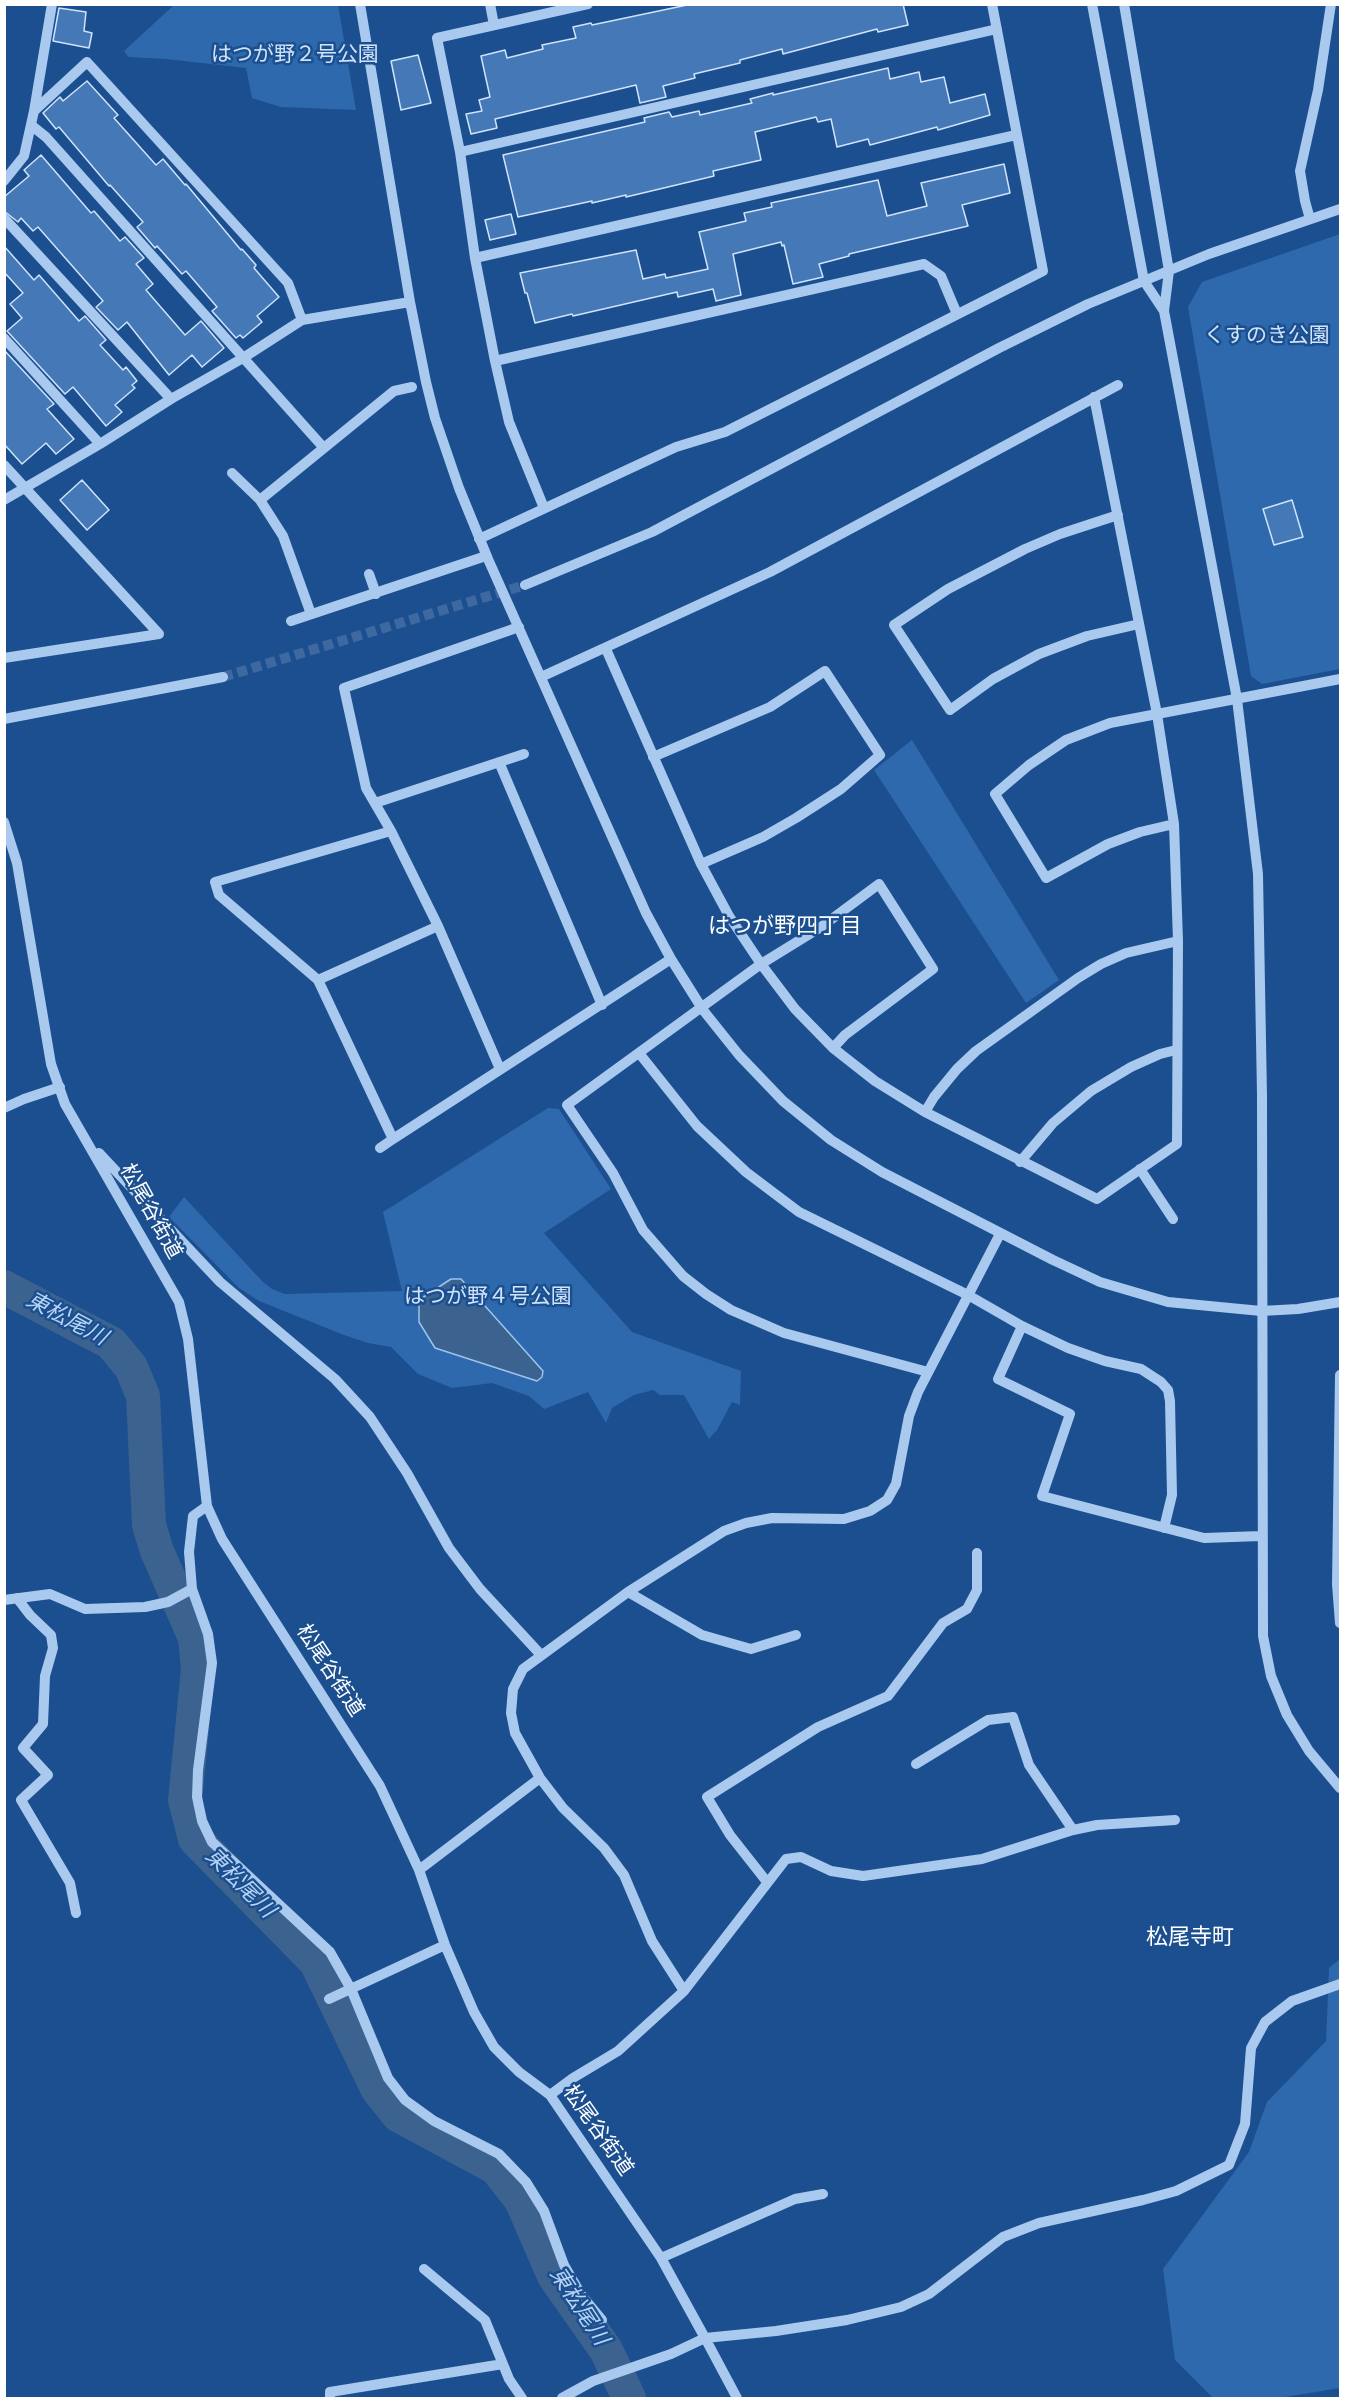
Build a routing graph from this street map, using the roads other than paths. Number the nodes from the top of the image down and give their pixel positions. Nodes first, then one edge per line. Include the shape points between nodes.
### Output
1 (52, 4) edge
2 (360, 4) edge
3 (490, 4) edge
4 (588, 4) edge
5 (993, 4) edge
6 (1092, 4) edge
7 (1124, 4) edge
8 (1330, 4) edge
9 (494, 25) junction
10 (997, 29) junction
11 (34, 111) junction
12 (32, 125) junction
13 (1016, 135) junction
14 (460, 152) junction
15 (4, 182) edge
16 (1341, 209) edge
17 (4, 218) edge
18 (1310, 219) junction
19 (475, 258) junction
20 (1169, 271) junction
21 (1144, 281) junction
22 (410, 302) junction
23 (1164, 311) junction
24 (957, 314) junction
25 (302, 320) junction
26 (4, 338) edge
27 (243, 358) junction
28 (495, 361) junction
29 (1118, 385) dead end
30 (412, 387) dead end
31 (1094, 397) junction
32 (171, 399) junction
33 (100, 444) junction
34 (323, 447) junction
35 (4, 465) edge
36 (232, 473) dead end
37 (25, 489) junction
38 (4, 500) edge
39 (260, 500) junction
40 (544, 508) junction
41 (1118, 515) junction
42 (479, 539) junction
43 (486, 556) junction
44 (369, 574) dead end
45 (525, 585) tunnel mouth
46 (376, 594) junction
47 (311, 614) junction
48 (291, 621) dead end
49 (1139, 624) junction
50 (519, 627) junction
51 (606, 649) junction
52 (4, 658) edge
53 (223, 677) tunnel mouth
54 (542, 677) junction
55 (1341, 679) edge
56 (1237, 699) junction
57 (1156, 714) junction
58 (4, 719) edge
59 (524, 754) dead end
60 (653, 757) junction
61 (499, 762) junction
62 (375, 803) junction
63 (4, 822) edge
64 (1174, 824) junction
65 (391, 831) junction
66 (701, 864) junction
67 (438, 926) junction
68 (1178, 941) junction
69 (671, 959) junction
70 (761, 964) junction
71 (318, 980) junction
72 (602, 1005) junction
73 (702, 1008) junction
74 (833, 1048) junction
75 (1176, 1050) junction
76 (639, 1053) junction
77 (500, 1069) junction
78 (60, 1088) junction
79 (4, 1108) edge
80 (925, 1112) junction
81 (393, 1139) junction
82 (87, 1140) junction
83 (380, 1148) dead end
84 (1020, 1162) junction
85 (1140, 1169) junction
86 (1173, 1219) dead end
87 (1000, 1234) junction
88 (968, 1295) junction
89 (1341, 1302) edge
90 (1261, 1311) junction
91 (1022, 1326) junction
92 (928, 1372) junction
93 (1341, 1375) edge
94 (207, 1506) junction
95 (1164, 1528) junction
96 (1261, 1536) junction
97 (977, 1553) dead end
98 (1339, 1583) edge
99 (192, 1589) junction
100 (628, 1593) junction
101 (17, 1598) junction
102 (4, 1600) edge
103 (1341, 1623) edge
104 (796, 1635) dead end
105 (541, 1655) junction
106 (916, 1764) dead end
107 (540, 1778) junction
108 (1341, 1788) edge
109 (1175, 1820) dead end
110 (1072, 1830) junction
111 (419, 1870) junction
112 (767, 1882) junction
113 (76, 1913) dead end
114 (445, 1945) junction
115 (1341, 1984) edge
116 (347, 1991) junction
117 (684, 1991) junction
118 (329, 1999) dead end
119 (550, 2095) junction
120 (823, 2194) dead end
121 (662, 2258) junction
122 (424, 2269) dead end
123 (602, 2320) dead end
124 (705, 2338) junction
125 (503, 2364) junction
126 (330, 2398) edge
127 (522, 2398) edge
128 (562, 2398) edge
129 (737, 2398) edge

1 - 11 street
2 - 22 street
3 - 9 street
4 - 9 street
5 - 10 street
6 - 21 street
7 - 20 street
8 - 18 street via 1318,90 1300,171
9 - 14 street via 437,38
10 - 13 street
10 - 14 street
11 - 12 street
11 - 25 street via 87,62 288,283
12 - 15 street via 24,156
12 - 27 street
13 - 19 street
13 - 24 street via 1043,271
14 - 19 street
16 - 18 street
17 - 32 street
18 - 20 street
19 - 28 street
20 - 21 street
20 - 23 street
21 - 23 street
21 - 45 street via 999,348 652,532
22 - 25 street
22 - 42 street via 435,418
23 - 56 street
24 - 28 street via 941,276 924,264
24 - 40 street via 725,432 676,447
25 - 27 street
26 - 33 street
27 - 32 street
27 - 34 street
28 - 40 street via 509,422
29 - 31 street
30 - 34 street via 394,391
31 - 41 street
31 - 51 street via 770,572
32 - 33 street
33 - 37 street
34 - 39 street
35 - 37 street
36 - 39 street
37 - 38 street
37 - 52 street via 159,634
39 - 47 street via 282,536
40 - 42 street
41 - 49 street
41 - 49 street via 1025,549 948,589 894,625 950,710 993,679 1039,654 1087,636
42 - 43 street
43 - 46 street
43 - 50 street
44 - 46 street
46 - 47 street
47 - 48 street
49 - 57 street
50 - 54 street
50 - 62 street via 344,688 366,788
51 - 54 street
51 - 60 street
53 - 58 street
54 - 69 street via 646,913
55 - 56 street
56 - 57 street
56 - 90 street via 1260,919
57 - 64 street
57 - 64 street via 1110,723 1066,740 995,794 1046,878 1108,844
59 - 61 street
60 - 66 street
60 - 66 street via 770,707 825,671 880,755 841,789 796,818
61 - 62 street
61 - 72 street
62 - 65 street
63 - 78 street, 松尾谷街道 via 17,863 51,1064
64 - 68 street
65 - 67 street
65 - 71 street via 215,882 219,895
66 - 70 street
67 - 71 street
67 - 77 street
68 - 75 street
68 - 80 street via 1126,953 1078,978 976,1051 957,1069
69 - 72 street
69 - 73 street
70 - 73 street
70 - 74 street via 795,1009
70 - 74 street via 822,927 879,884 933,969
71 - 81 street
72 - 77 street
73 - 76 street
73 - 87 street via 783,1101 831,1140 882,1172
74 - 80 street via 875,1081
75 - 84 street via 1131,1067 1091,1091 1053,1123
75 - 85 street via 1177,1144
76 - 88 street via 697,1126 771,1193 799,1212
76 - 92 street via 567,1105 613,1173 643,1230 662,1254 706,1294 757,1323
77 - 81 street
78 - 79 street
78 - 82 street, 松尾谷街道
80 - 84 street
81 - 83 street
82 - 94 street, 松尾谷街道 via 178,1302 188,1339
82 - 105 street via 220,1282 335,1379 370,1417 449,1548 480,1589
84 - 85 street via 1097,1199
85 - 86 street
87 - 88 street
87 - 90 street via 1100,1282 1168,1302
88 - 91 street
88 - 92 street
89 - 90 street
90 - 96 street
91 - 95 street via 1077,1351 1141,1370 1168,1390 1172,1495
91 - 95 street via 998,1379 1070,1414 1042,1496
92 - 100 street via 909,1416 896,1484 887,1500 870,1511 844,1519 772,1518 735,1527
93 - 98 street
94 - 99 street via 193,1516 189,1552
94 - 111 street, 松尾谷街道 via 222,1539 380,1786
95 - 96 street via 1204,1538
96 - 108 street via 1263,1636 1271,1676 1287,1715 1309,1751
97 - 112 street via 977,1590 967,1609 943,1623 888,1696 818,1727 707,1797 730,1835
98 - 103 street
99 - 101 street via 168,1602 145,1607 85,1609 50,1594
99 - 116 street via 208,1634 212,1663 198,1770 197,1797 202,1821 212,1842 330,1952
100 - 104 street via 702,1635 751,1649
100 - 105 street
101 - 102 street
101 - 113 street via 51,1635 53,1648 45,1676 43,1724 23,1748 48,1775 21,1800 70,1883
105 - 107 street via 523,1669 513,1689 511,1713 515,1732
106 - 110 street via 988,1720 1012,1717 1029,1765
107 - 111 street
107 - 117 street via 624,1875 652,1941
109 - 110 street
110 - 112 street via 982,1859 863,1876 831,1871 801,1857 786,1859
111 - 114 street, 松尾谷街道
112 - 117 street
114 - 116 street
114 - 119 street, 松尾谷街道 via 494,2047
115 - 124 street via 1292,2001 1265,2022 1251,2048 1245,2124 1229,2164 1176,2191 1039,2223 1003,2237 929,2294 902,2307 847,2320
116 - 118 street
116 - 123 street via 387,2078 405,2100 434,2121 499,2154 526,2182 544,2211 564,2265
117 - 119 street via 618,2051
119 - 121 street, 松尾谷街道
120 - 121 street via 795,2199
121 - 124 street, 松尾谷街道
122 - 125 street via 485,2320
124 - 128 street via 671,2355 592,2380
124 - 129 street, 松尾谷街道
125 - 126 street via 330,2392
125 - 127 street

